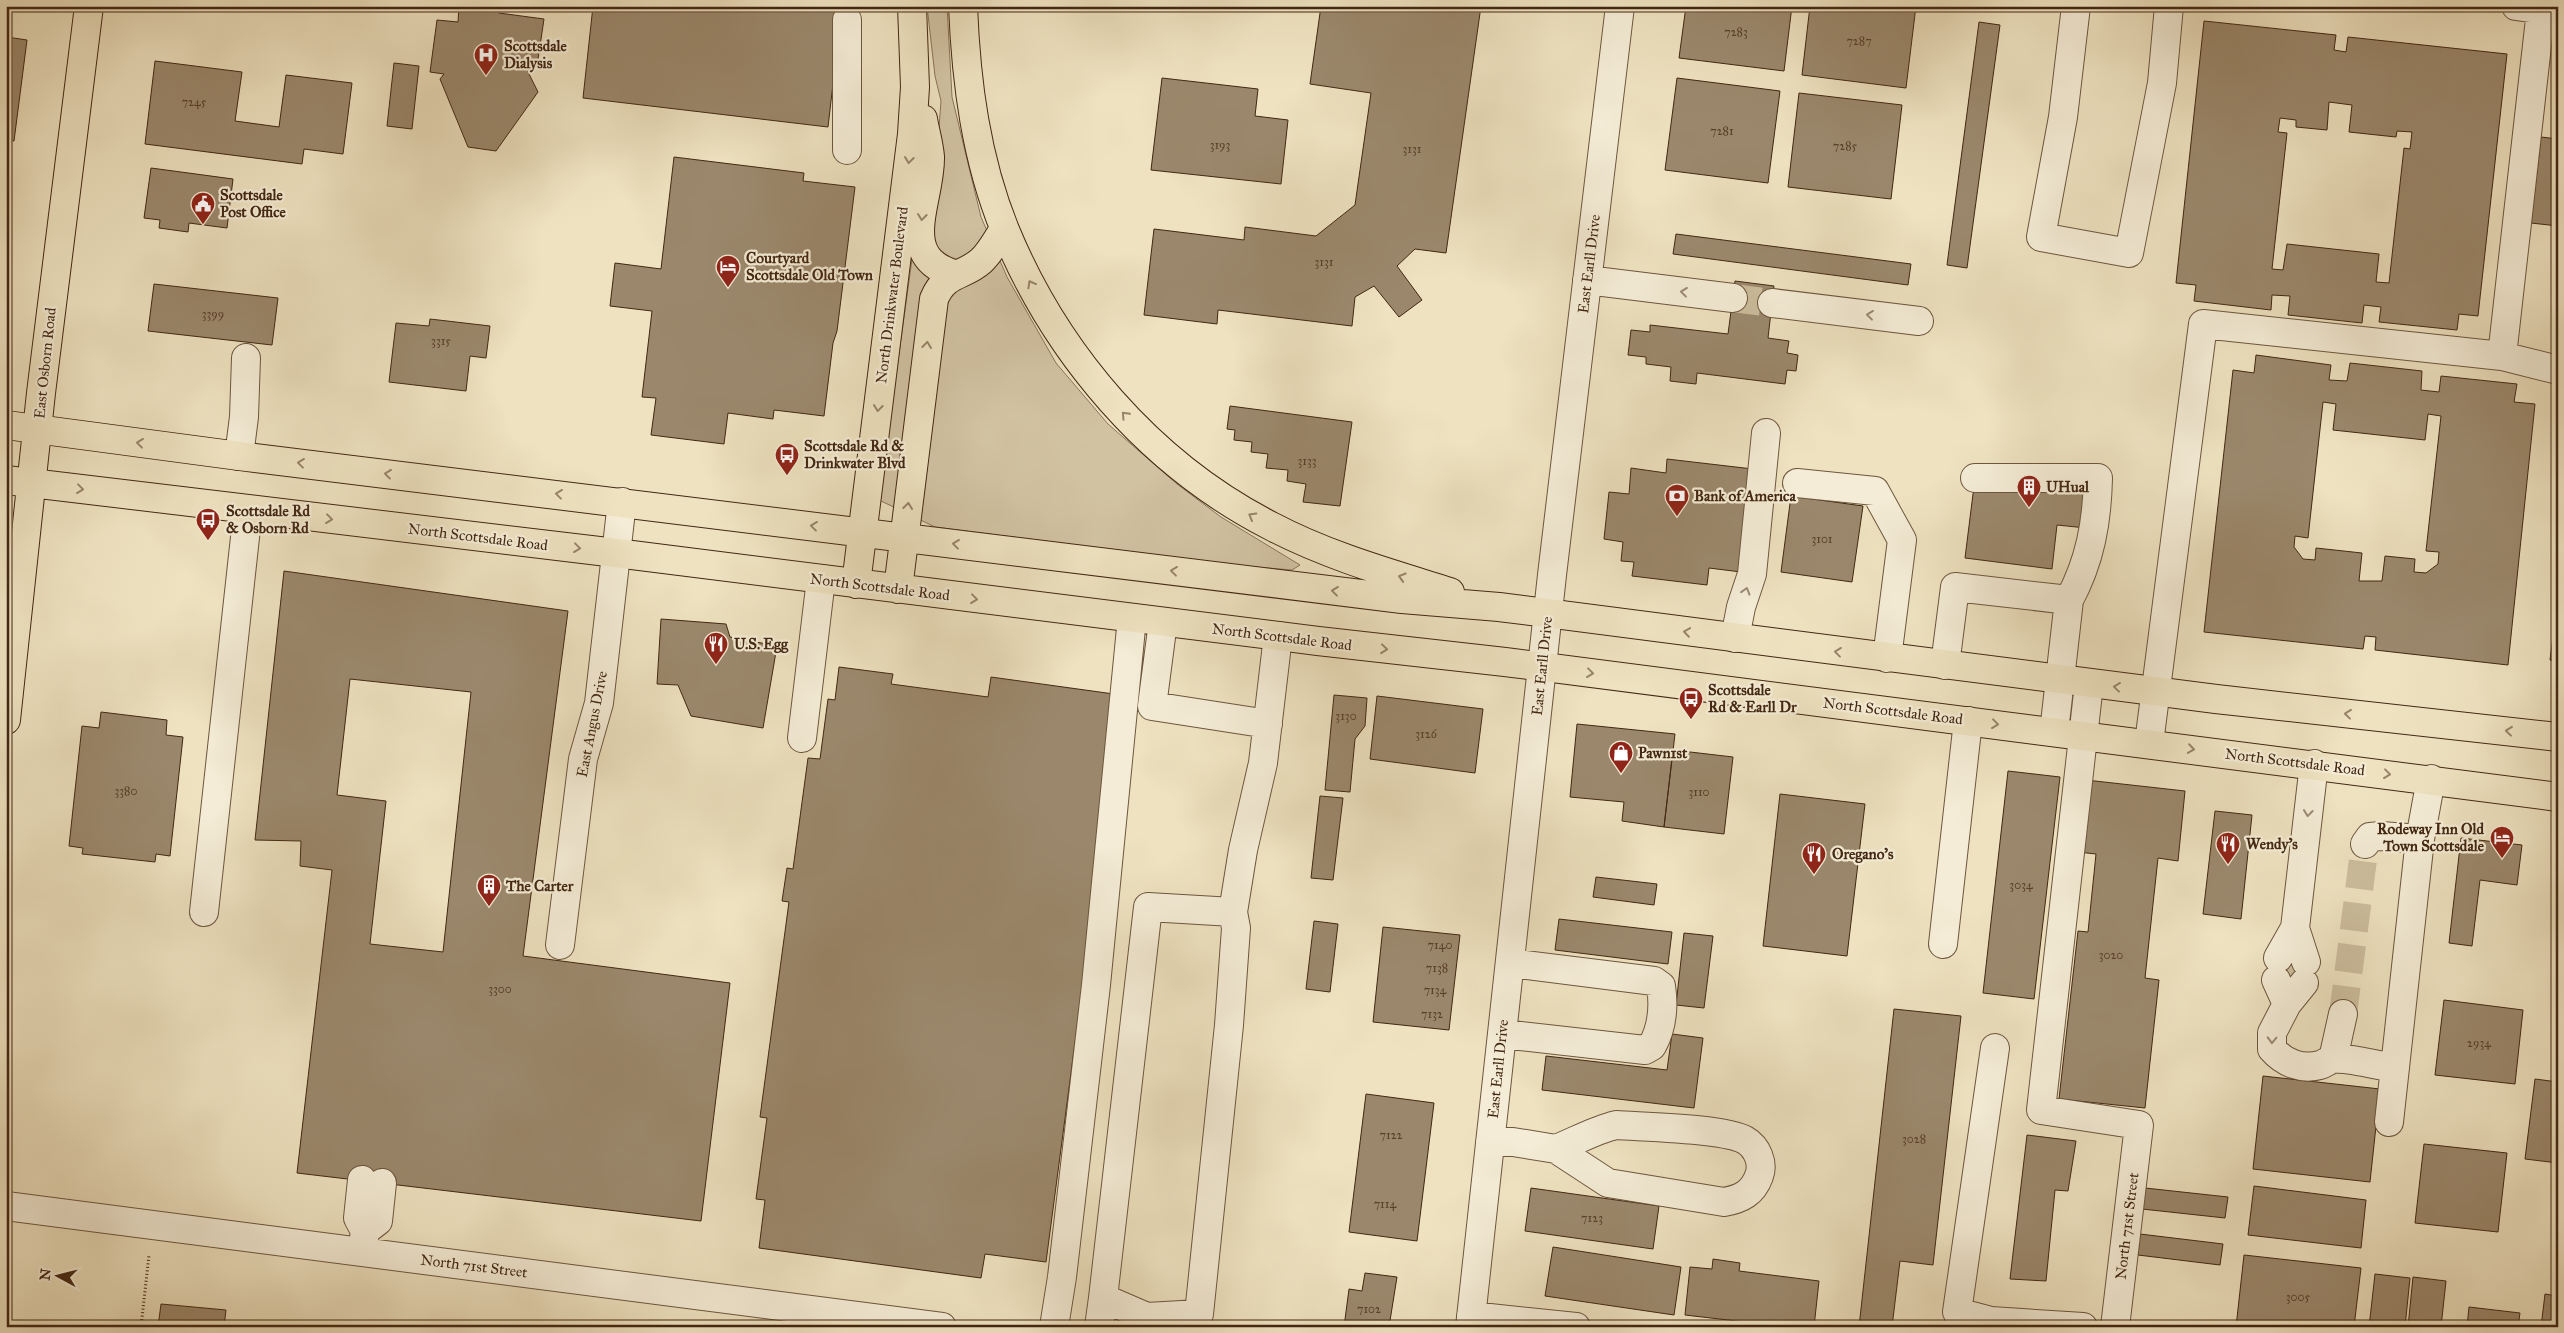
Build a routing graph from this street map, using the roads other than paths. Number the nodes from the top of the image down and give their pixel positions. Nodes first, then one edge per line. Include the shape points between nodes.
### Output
1 (89, 6) edge
2 (912, 6) edge
3 (963, 6) edge
4 (1620, 6) edge
5 (2076, 6) edge
6 (2169, 6) edge
7 (2538, 9) edge
8 (847, 20) dead end
9 (915, 65) junction
10 (847, 150) dead end
11 (1004, 229) junction
12 (954, 274) junction
13 (1587, 280) junction
14 (1733, 298) tunnel mouth
15 (1772, 303) tunnel mouth
16 (1919, 321) dead end
17 (2502, 356) junction
18 (246, 358) dead end
19 (2558, 370) edge
20 (6, 425) edge
21 (37, 429) junction
22 (1766, 433) dead end
23 (239, 456) junction
24 (1974, 478) dead end
25 (19, 482) edge
26 (1797, 483) dead end
27 (622, 502) junction
28 (248, 510) junction
29 (862, 532) junction
30 (904, 538) junction
31 (616, 553) junction
32 (821, 579) junction
33 (856, 584) junction
34 (898, 589) junction
35 (2069, 600) junction
36 (1499, 607) junction
37 (1548, 613) junction
38 (1132, 618) junction
39 (1163, 622) junction
40 (1278, 636) junction
41 (1735, 638) junction
42 (1887, 658) junction
43 (1945, 665) junction
44 (1542, 667) junction
45 (2061, 680) junction
46 (2090, 684) junction
47 (2156, 692) junction
48 (6, 720) edge
49 (1968, 721) junction
50 (1268, 724) junction
51 (2054, 732) junction
52 (2084, 735) junction
53 (2558, 737) edge
54 (802, 738) dead end
55 (2149, 743) junction
56 (2314, 764) junction
57 (2431, 779) junction
58 (2558, 797) edge
59 (2420, 839) junction
60 (2365, 844) dead end
61 (204, 912) dead end
62 (1233, 912) junction
63 (1943, 944) dead end
64 (560, 945) dead end
65 (1510, 963) junction
66 (2343, 1014) tunnel mouth
67 (1502, 1034) junction
68 (1995, 1048) dead end
69 (2333, 1059) junction
70 (2395, 1068) junction
71 (2389, 1122) dead end
72 (1490, 1142) junction
73 (1556, 1149) junction
74 (372, 1182) dead end
75 (6, 1206) edge
76 (364, 1241) junction
77 (1103, 1298) junction
78 (1198, 1321) edge
79 (1471, 1321) edge
80 (942, 1327) edge
81 (1054, 1327) edge
82 (1099, 1327) edge
83 (1576, 1327) edge
84 (2083, 1327) edge
85 (2115, 1327) edge

1 - 21 main road, East Osborn Road
2 - 9 main road, North Drinkwater Boulevard
3 - 11 main road via 972,106 980,150
4 - 13 street, East Earll Drive
5 - 6 street via 2063,117 2041,237 2129,253 2162,83
7 - 17 street
8 - 10 street
9 -> 12 main road via 930,158 920,246 932,264
9 -> 29 main road, North Drinkwater Boulevard via 909,158
11 - 12 main road via 982,260 969,270
36 -> 11 main road via 1331,553 1270,526 1194,476 1159,449 1090,376 1045,311
30 -> 12 main road via 932,308 937,292
14 -> 13 street
13 - 37 street, East Earll Drive
16 -> 15 street
17 - 19 street
17 - 47 street via 2203,324
18 - 23 street
20 - 21 main road
23 -> 21 main road
21 - 25 main road, East Osborn Road
41 -> 22 street via 1752,574
27 -> 23 main road
24 - 35 street via 2098,478 2092,547
25 -> 28 main road, North Scottsdale Road
25 - 48 main road, East Osborn Road
26 - 42 street via 1875,491 1902,540
29 -> 27 main road
27 - 31 street, East Angus Drive
28 -> 31 main road, North Scottsdale Road
28 - 61 street
29 - 30 main road
29 - 33 main road, North Drinkwater Boulevard
30 - 34 main road
36 -> 30 main road via 1402,599
31 - 32 main road, North Scottsdale Road
31 - 64 street, East Angus Drive via 599,703 583,759
32 - 33 main road, North Scottsdale Road
32 - 54 street
33 - 34 main road, North Scottsdale Road
34 -> 38 main road, North Scottsdale Road
35 - 43 street via 1955,587
35 - 45 street
36 - 37 main road
41 -> 37 main road
37 - 44 street, East Earll Drive
38 - 39 main road, North Scottsdale Road
38 - 81 street via 1096,986
39 - 40 main road, North Scottsdale Road
39 - 50 street via 1152,706
40 -> 44 main road, North Scottsdale Road
40 - 50 street
42 -> 41 main road
42 - 43 main road
43 - 45 main road
44 -> 49 main road, North Scottsdale Road
44 - 65 street, East Earll Drive
45 - 46 main road
45 - 51 street
47 -> 46 main road
46 - 52 street
53 -> 47 main road
47 - 55 street
49 -> 51 main road, North Scottsdale Road
49 - 63 street
50 - 62 street
51 - 52 main road, North Scottsdale Road
52 - 55 main road, North Scottsdale Road
52 - 85 street, North 71st Street via 2041,1110 2139,1125
55 -> 56 main road, North Scottsdale Road
56 -> 57 main road, North Scottsdale Road
56 -> 69 street via 2291,976 2272,1033 2272,1049 2278,1057 2307,1067
57 - 58 main road, North Scottsdale Road
57 - 59 street
59 - 60 street via 2370,837
59 - 70 street
62 - 77 street via 1148,907
62 - 78 street via 1236,928 1229,1026
65 - 67 street, East Earll Drive
65 - 67 street via 1654,981 1661,986 1663,997 1661,1024 1652,1046 1645,1050
66 - 69 street
67 - 72 street, East Earll Drive
68 - 84 street via 1957,1312 1991,1321
69 - 70 street
70 - 71 street
72 - 73 street
72 - 79 street, East Earll Drive
73 - 73 street via 1616,1125 1732,1135 1754,1147 1760,1159 1759,1175 1749,1193 1724,1202 1608,1183
74 - 76 street via 378,1221
75 - 76 street, North 71st Street
76 - 80 street, North 71st Street
77 - 78 street via 1146,1317
77 - 82 street
79 - 83 street

